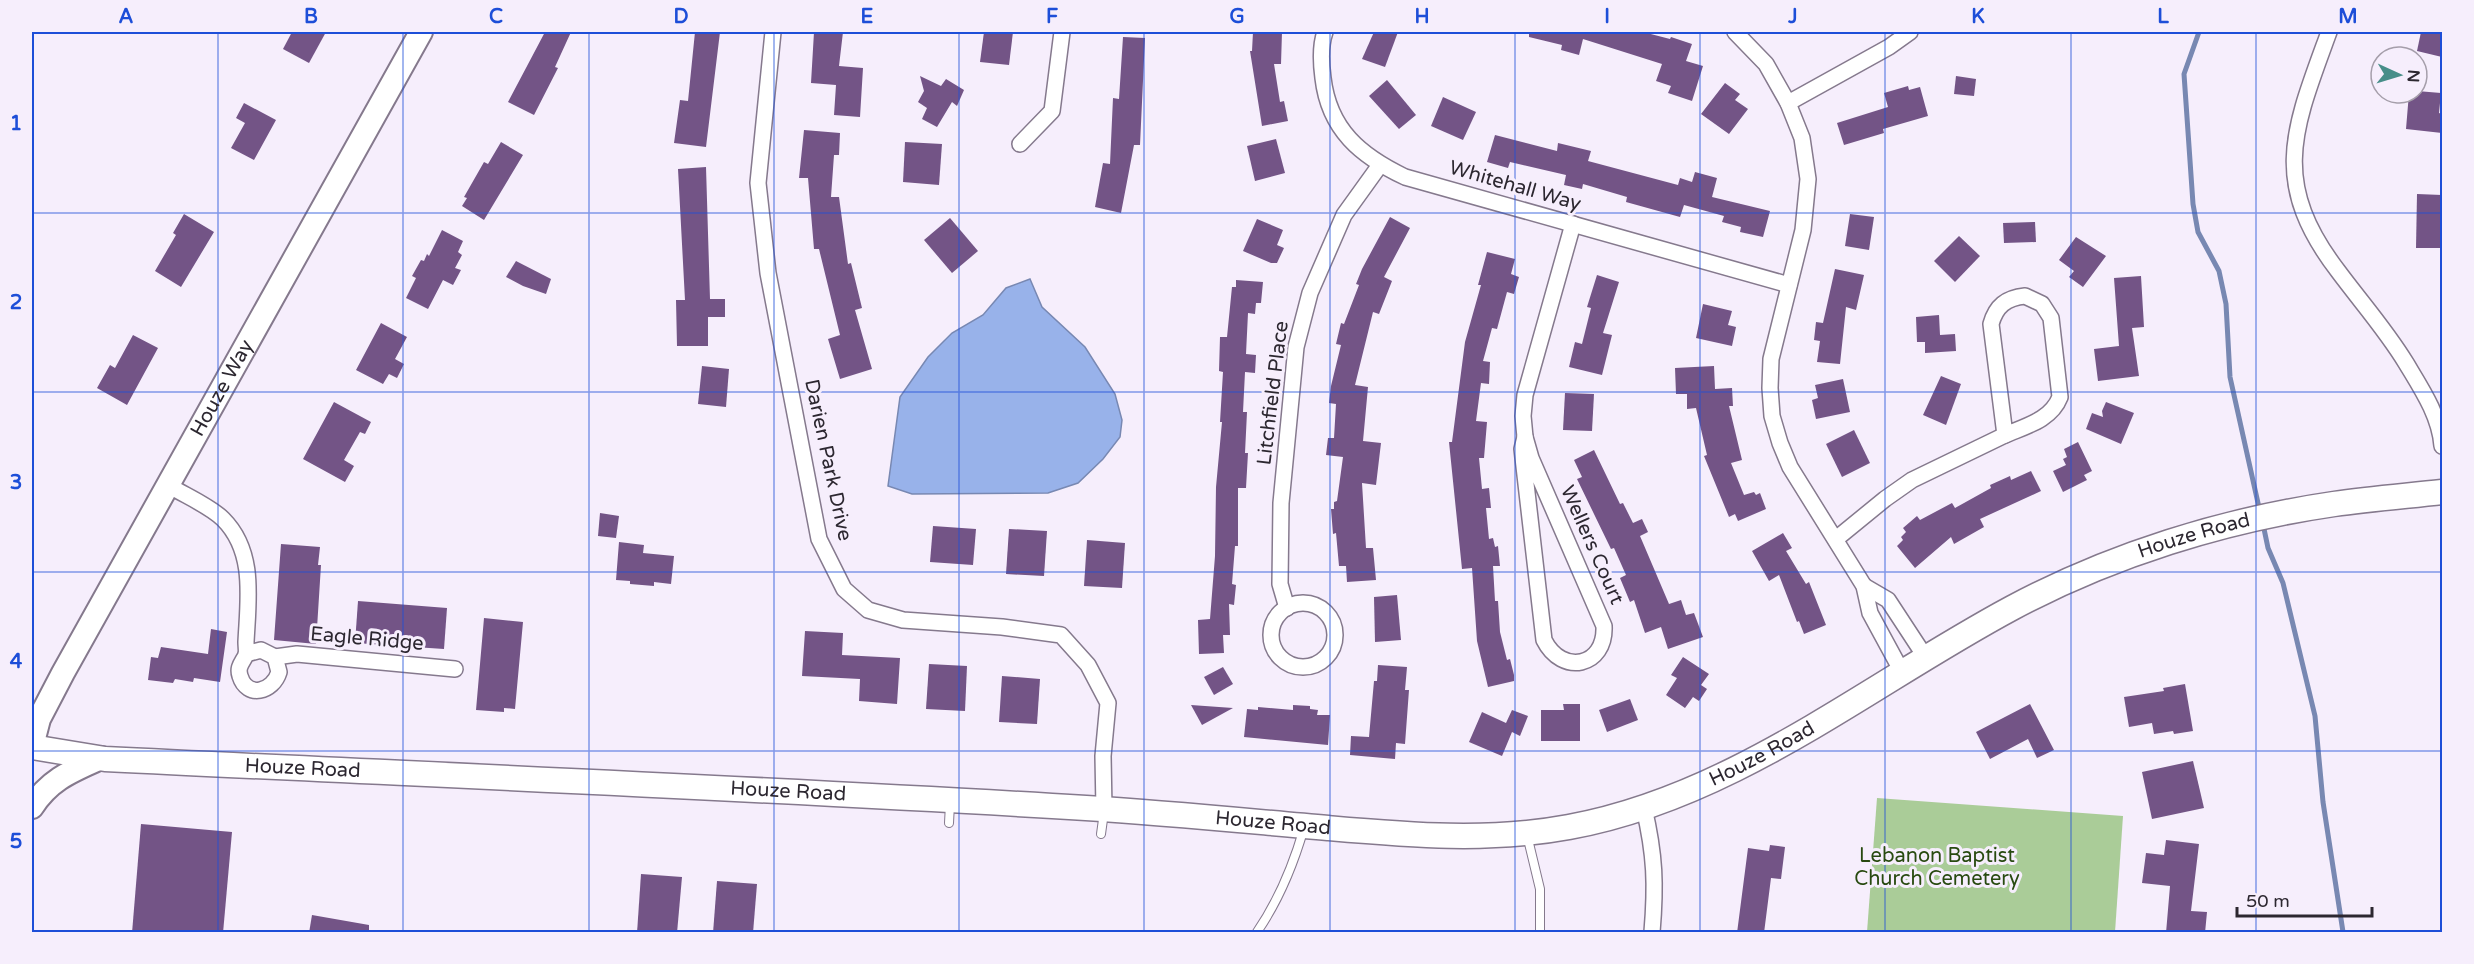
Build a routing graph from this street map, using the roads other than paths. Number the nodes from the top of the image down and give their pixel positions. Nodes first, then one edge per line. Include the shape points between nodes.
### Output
1 (421, 32) edge
2 (772, 32) edge
3 (1062, 32) edge
4 (1325, 32) edge
5 (1735, 32) edge
6 (1910, 32) edge
7 (2329, 32) edge
8 (1788, 103) junction
9 (1020, 144) dead end
10 (1380, 165) junction
11 (1573, 224) junction
12 (1789, 285) junction
13 (2006, 435) junction
14 (1525, 437) junction
15 (2442, 446) edge
16 (168, 485) junction
17 (2442, 492) edge
18 (1836, 539) junction
19 (1864, 586) junction
20 (1287, 608) junction
21 (246, 654) junction
22 (275, 657) junction
23 (1926, 658) junction
24 (455, 669) dead end
25 (1902, 672) junction
26 (32, 747) edge
27 (101, 758) junction
28 (32, 807) edge
29 (1644, 808) junction
30 (1104, 809) junction
31 (1305, 826) junction
32 (1101, 834) dead end
33 (1526, 834) junction
34 (1257, 933) edge
35 (1540, 933) edge
36 (1652, 933) edge

1 - 16 street, Houze Way
2 - 30 street, Darien Park Drive via 758,183 768,273 819,539 844,589 868,610 903,620 1061,635 1088,665 1108,703
3 - 9 street via 1052,111
4 - 10 street, Whitehall Way via 1321,62 1324,93 1335,120 1352,143
5 - 8 street via 1766,64
6 - 8 street
7 - 15 street via 2300,112 2293,165 2296,193 2307,225 2336,270 2391,339 2427,398
8 - 12 street via 1802,138 1808,179 1803,230
10 - 11 street, Whitehall Way via 1405,177
10 - 20 street, Litchfield Place via 1344,215 1310,293 1296,347 1281,503 1280,584
11 - 12 street, Whitehall Way
11 - 14 street, Wellers Court via 1525,395
12 - 18 street via 1771,359 1772,416 1790,467
13 - 13 street via 2047,416 2060,397 2051,318 2042,304 2025,296 2003,302 1991,324
13 - 18 street via 1912,480
14 - 14 street, Wellers Court via 1522,450 1544,640 1560,659 1583,662 1600,649 1604,626
16 - 21 street via 222,518 235,534 250,584
16 - 26 street, Houze Way via 39,719
17 - 23 main road, Houze Road via 2332,504 2216,529 2140,552 2013,607
18 - 19 street
19 - 23 street via 1888,600
19 - 25 street via 1870,613
20 - 20 street via 1306,603 1332,620 1335,630 1331,650 1316,664 1295,666 1273,645 1274,624
21 - 22 street, Eagle Ridge via 261,650
21 - 22 street via 239,676 257,691 277,680 279,664
22 - 24 street, Eagle Ridge via 297,654
23 - 25 main road, Houze Road
25 - 29 main road, Houze Road via 1744,765
26 - 27 main road, Houze Road
27 - 28 street via 60,776
27 - 30 main road, Houze Road via 950,811
29 - 33 main road, Houze Road
29 - 36 street via 1656,888
30 - 31 main road, Houze Road
30 - 32 lane
31 - 33 main road, Houze Road via 1429,837
31 - 34 lane via 1274,908
33 - 35 lane via 1540,889

